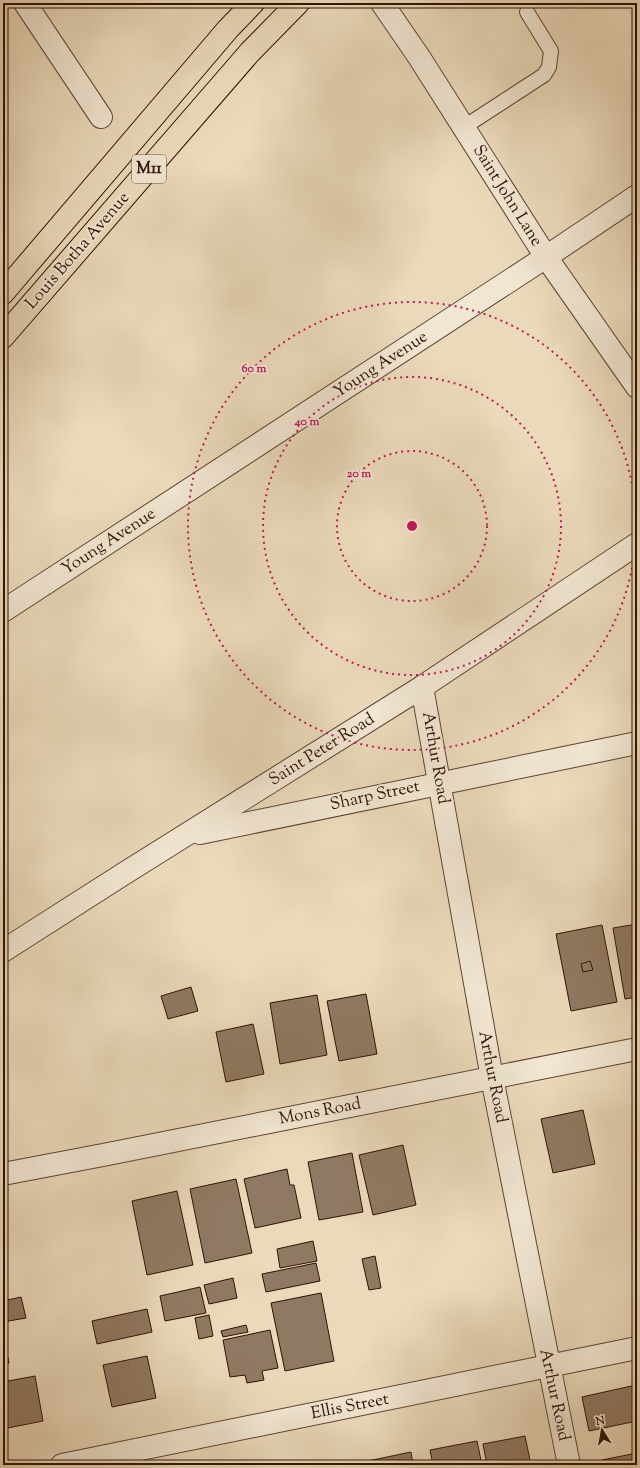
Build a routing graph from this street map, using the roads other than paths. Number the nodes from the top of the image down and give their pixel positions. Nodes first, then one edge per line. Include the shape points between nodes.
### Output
1 (25, 3) edge
2 (253, 3) edge
3 (298, 3) edge
4 (382, 3) edge
5 (527, 12) dead end
6 (101, 117) dead end
7 (464, 127) junction
8 (637, 196) edge
9 (546, 257) junction
10 (3, 293) edge
11 (3, 338) edge
12 (637, 387) edge
13 (637, 544) edge
14 (3, 612) edge
15 (422, 687) junction
16 (637, 743) edge
17 (440, 783) junction
18 (185, 836) junction
19 (3, 951) edge
20 (637, 1049) edge
21 (492, 1078) junction
22 (3, 1174) edge
23 (637, 1348) edge
24 (548, 1366) junction
25 (62, 1465) edge
26 (569, 1465) edge

1 - 6 street
2 - 10 main road, Louis Botha Avenue / M11 via 228,28
3 - 11 main road, Louis Botha Avenue / M11 via 250,52
4 - 7 street, Saint John Lane
5 - 7 lane via 551,51 549,67 544,75
7 - 9 street, Saint John Lane
8 - 9 street, Young Avenue
9 - 12 street, Saint John Lane
9 - 14 street, Young Avenue
13 - 15 street, Saint Peter Road
15 - 17 street, Arthur Road
15 - 18 street, Saint Peter Road
16 - 17 street, Sharp Street
17 - 18 street, Sharp Street
17 - 21 street, Arthur Road
18 - 19 street, Saint Peter Road
20 - 21 street, Mons Road
21 - 22 street, Mons Road
21 - 24 street, Arthur Road
23 - 24 street, Ellis Street
24 - 25 street, Ellis Street
24 - 26 street, Arthur Road

